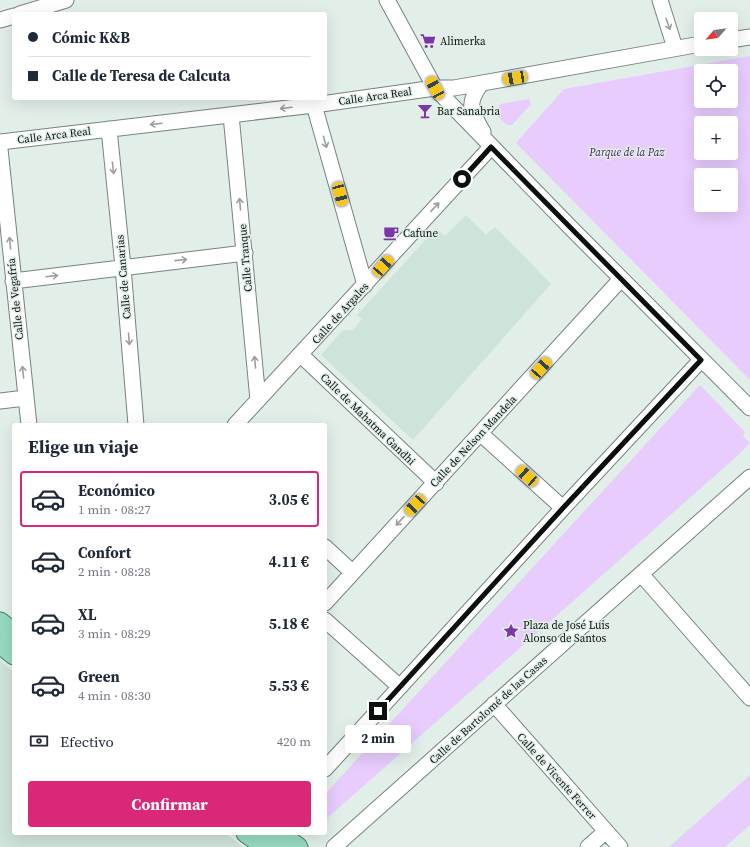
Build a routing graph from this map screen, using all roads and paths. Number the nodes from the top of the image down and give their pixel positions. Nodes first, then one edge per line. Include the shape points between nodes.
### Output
1 (66, 0) edge
2 (387, 0) edge
3 (660, 0) edge
4 (27, 12) edge
5 (12, 17) edge
6 (0, 20) edge
7 (750, 37) edge
8 (738, 39) edge
9 (694, 45) edge
10 (675, 48) junction
11 (481, 84) junction
12 (435, 88) junction
13 (314, 105) junction
14 (231, 114) junction
15 (109, 129) junction
16 (0, 142) edge
17 (491, 147) junction
18 (0, 148) edge
19 (245, 253) junction
20 (123, 267) junction
21 (621, 279) junction
22 (13, 281) junction
23 (365, 285) junction
24 (301, 355) junction
25 (701, 360) junction
26 (25, 398) junction
27 (258, 400) junction
28 (0, 401) edge
29 (750, 408) edge
30 (29, 423) edge
31 (136, 423) edge
32 (237, 423) edge
33 (481, 434) junction
34 (750, 476) edge
35 (436, 483) junction
36 (563, 508) junction
37 (327, 549) edge
38 (352, 572) junction
39 (641, 574) junction
40 (327, 601) edge
41 (0, 622) edge
42 (327, 622) edge
43 (9, 645) edge
44 (400, 688) junction
45 (750, 698) edge
46 (494, 704) junction
47 (327, 767) edge
48 (606, 831) junction
49 (249, 835) edge
50 (281, 835) edge
51 (273, 847) edge
52 (298, 847) edge
53 (334, 847) edge
54 (588, 847) edge
55 (620, 847) edge

1 - 4 street
2 - 12 street
3 -> 10 street
5 - 6 street
7 - 8 street
9 - 10 street, Calle Arca Real
10 - 11 street, Calle Arca Real
11 - 12 street, Calle Arca Real
11 - 17 street via 471,101 472,108
12 - 13 street, Calle Arca Real
12 - 17 street
13 -> 14 street, Calle Arca Real
13 -> 23 street
14 -> 15 street, Calle Arca Real
19 -> 14 street, Calle Tranque
15 - 16 street, Calle Arca Real
15 -> 20 street, Calle de Canarias
17 - 21 street
23 -> 17 street, Calle de Argales
22 -> 18 street, Calle de Vegafría
20 -> 19 street
27 -> 19 street, Calle Tranque
22 -> 20 street
20 -> 31 street, Calle de Canarias
21 - 25 street
21 - 33 street, Calle de Nelson Mandela
26 -> 22 street, Calle de Vegafría
23 - 24 street, Calle de Argales
24 - 27 street, Calle de Argales
24 - 35 street, Calle de Mahatma Gandhi
25 - 29 street
25 - 36 street
26 - 28 street
26 - 30 street, Calle de Vegafría
27 - 32 street, Calle de Argales
33 - 35 street, Calle de Nelson Mandela
33 - 36 street
34 - 39 street, Calle de Bartolomé de las Casas
35 -> 38 street, Calle de Nelson Mandela
36 - 44 street
37 - 38 street
38 - 40 street, Calle de Nelson Mandela
39 - 45 street
39 - 46 street, Calle de Bartolomé de las Casas
41 - 43 main road
42 - 44 street
44 - 47 street
46 - 48 street, Calle de Vicente Ferrer
46 - 53 street, Calle de Bartolomé de las Casas
48 - 54 street
48 - 55 street, Calle de Vicente Ferrer
49 - 51 main road
50 - 52 main road

